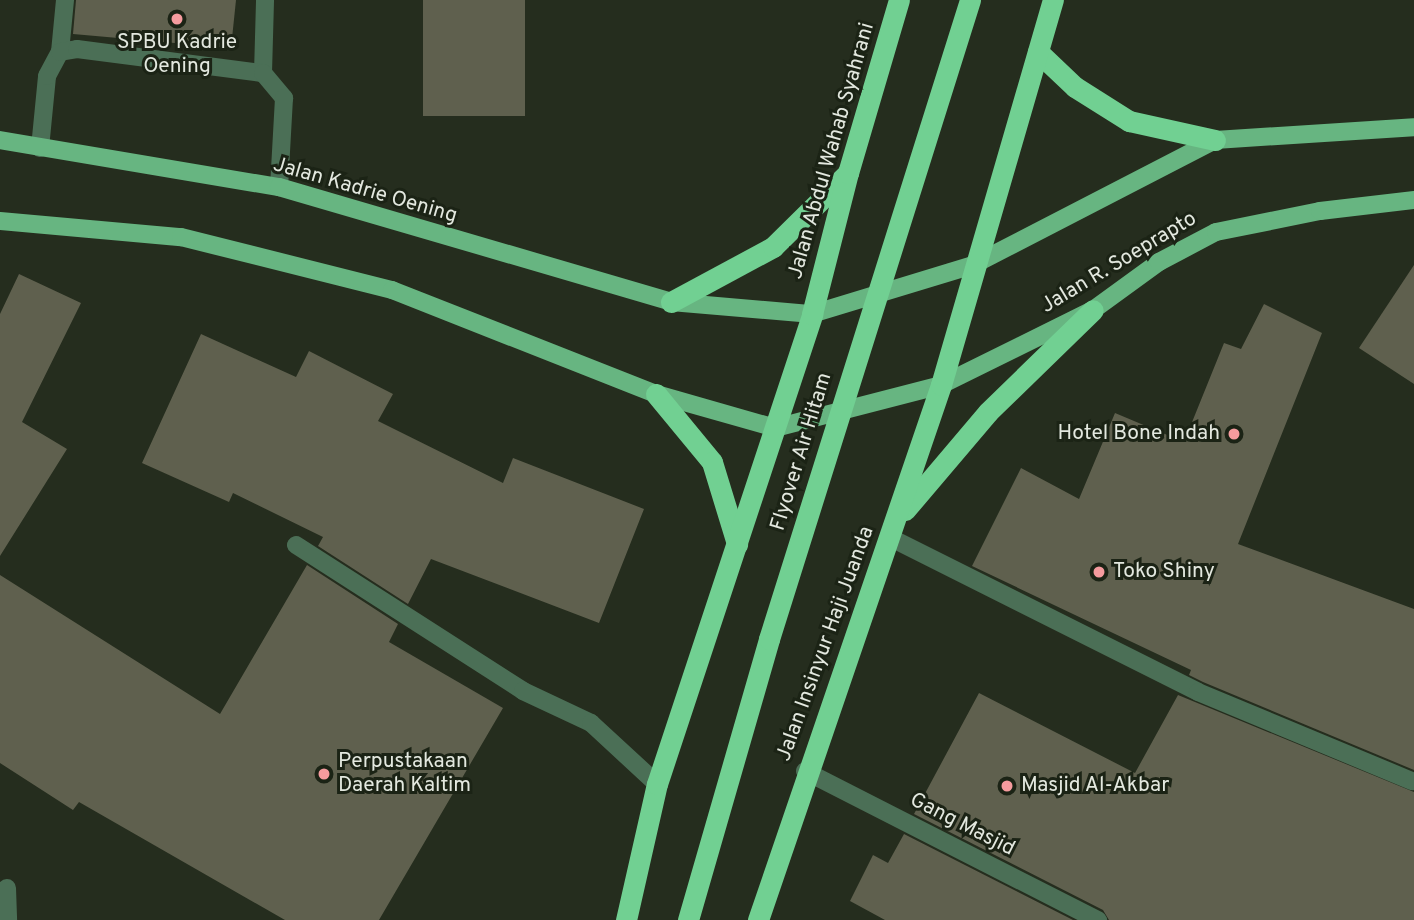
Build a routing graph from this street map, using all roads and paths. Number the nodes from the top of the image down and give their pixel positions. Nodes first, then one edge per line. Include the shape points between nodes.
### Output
1 (65, 0) edge
2 (265, 0) edge
3 (899, 0) edge
4 (970, 0) edge
5 (1053, 0) edge
6 (60, 52) junction
7 (1038, 52) junction
8 (263, 73) junction
9 (1414, 127) edge
10 (1215, 140) junction
11 (0, 141) edge
12 (40, 148) junction
13 (848, 173) junction
14 (279, 187) junction
15 (1414, 200) edge
16 (0, 221) edge
17 (973, 265) junction
18 (671, 302) junction
19 (1093, 310) junction
20 (812, 314) junction
21 (941, 385) junction
22 (656, 394) junction
23 (775, 428) junction
24 (894, 529) junction
25 (737, 544) junction
26 (296, 545) dead end
27 (805, 771) junction
28 (1412, 782) dead end
29 (657, 785) junction
30 (6, 888) dead end
31 (8, 920) edge
32 (625, 920) edge
33 (688, 920) edge
34 (758, 920) edge
35 (1098, 920) edge

1 - 6 street
2 - 8 street
3 - 13 highway, Jalan Abdul Wahab Syahrani
4 - 33 highway, Flyover Air Hitam, bridge via 769,639
5 - 7 highway
6 - 8 street via 77,50
6 - 12 street via 47,76
7 - 10 highway via 1075,87 1129,121
7 - 17 highway
8 - 14 street via 284,98
9 - 10 main road
10 - 17 main road
11 - 12 main road, Jalan Kadrie Oening
12 - 14 main road, Jalan Kadrie Oening
13 - 18 highway via 773,247
13 - 20 highway, Jalan Abdul Wahab Syahrani
14 - 18 main road, Jalan Kadrie Oening
15 - 19 main road, Jalan R. Soeprapto via 1320,211 1216,232 1158,262
16 - 22 main road via 181,237 392,290
17 - 20 main road
17 - 21 highway, Jalan Insinyur Haji Juanda
18 - 20 main road, Jalan Kadrie Oening
19 - 21 main road, Jalan R. Soeprapto
19 - 24 highway via 988,412
20 - 23 highway, Jalan Abdul Wahab Syahrani
21 - 23 main road, Jalan R. Soeprapto
21 - 24 highway, Jalan Insinyur Haji Juanda
22 - 23 main road
22 - 25 highway via 712,463
23 - 25 highway
24 - 27 highway, Jalan Insinyur Haji Juanda
24 - 28 street via 1198,692
25 - 29 highway
26 - 29 street via 523,691 591,723
27 - 34 highway, Jalan Insinyur Haji Juanda
27 - 35 street, Gang Masjid
29 - 32 highway
30 - 31 street

